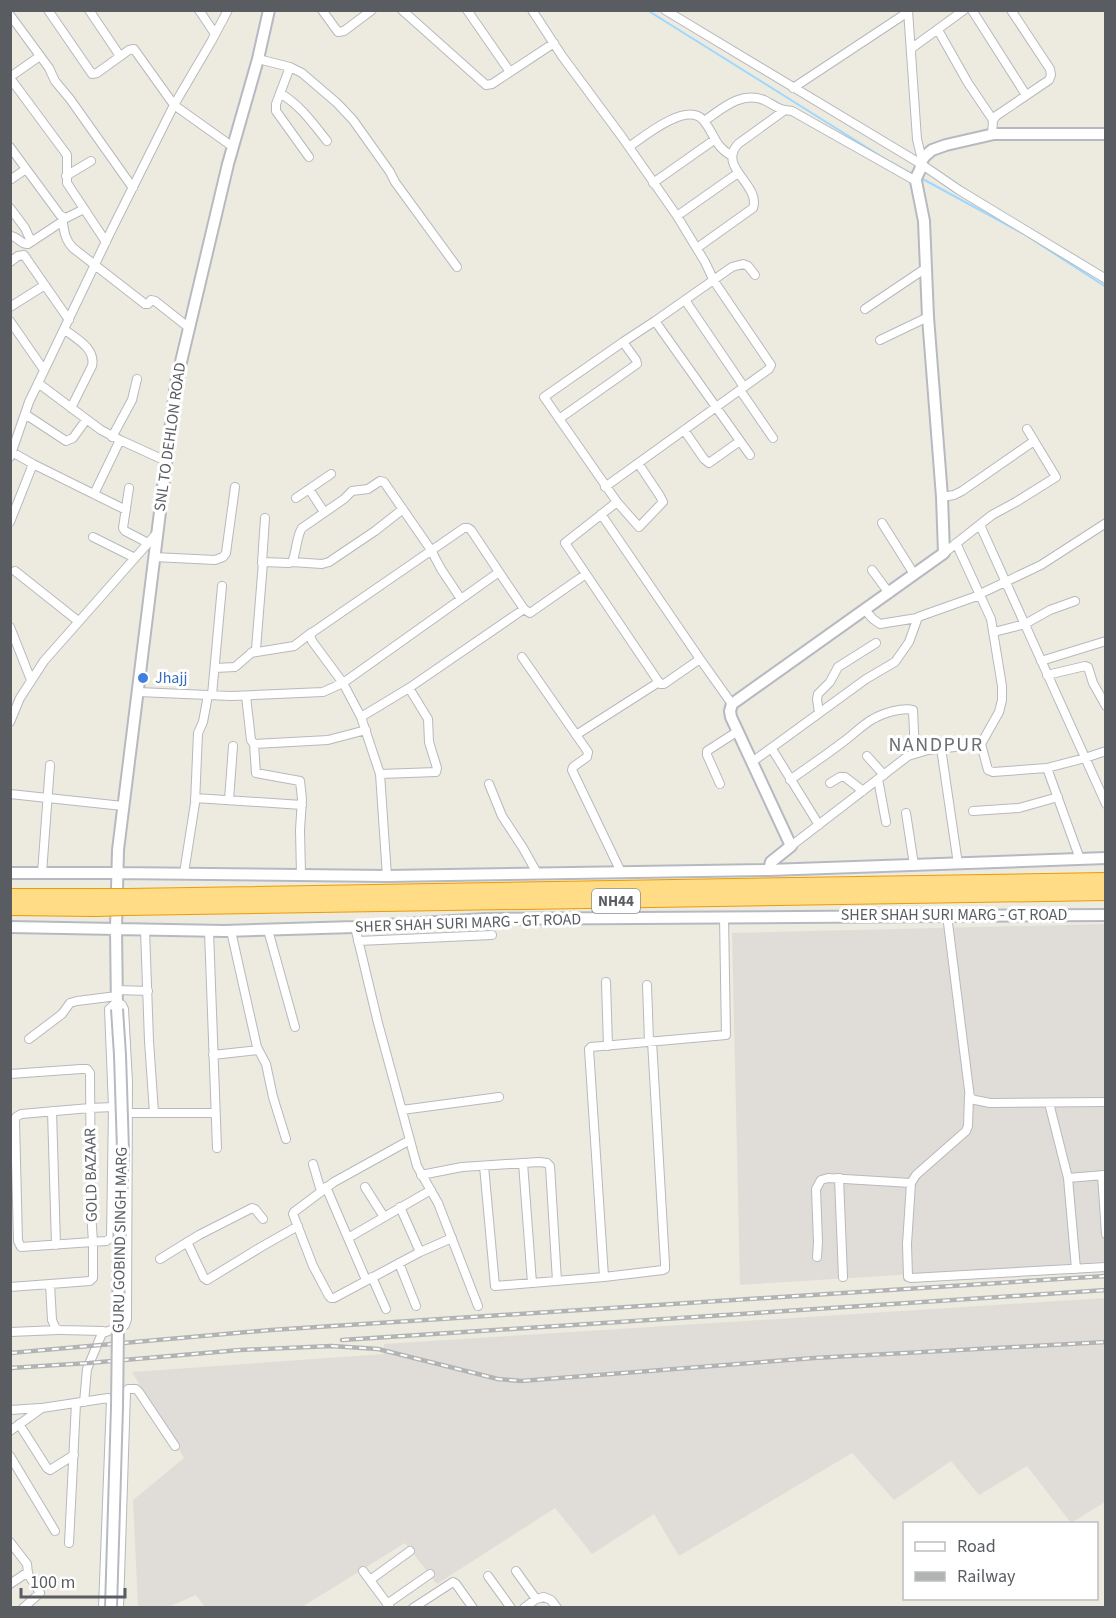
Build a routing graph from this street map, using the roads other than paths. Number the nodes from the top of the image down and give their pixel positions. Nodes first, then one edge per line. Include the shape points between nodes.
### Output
1 (48, 10) edge
2 (90, 10) edge
3 (199, 10) edge
4 (228, 10) edge
5 (269, 10) edge
6 (322, 10) edge
7 (372, 10) edge
8 (402, 10) edge
9 (467, 10) edge
10 (532, 10) edge
11 (665, 10) edge
12 (964, 10) edge
13 (972, 10) edge
14 (1011, 10) edge
15 (908, 11) edge
16 (10, 15) edge
17 (938, 30) junction
18 (216, 34) junction
19 (554, 43) junction
20 (912, 48) junction
21 (40, 56) junction
22 (120, 56) junction
23 (258, 59) junction
24 (290, 67) junction
25 (510, 72) junction
26 (10, 78) edge
27 (793, 88) junction
28 (280, 93) junction
29 (1026, 95) junction
30 (174, 105) junction
31 (785, 110) junction
32 (993, 120) junction
33 (704, 121) junction
34 (1106, 134) edge
35 (992, 135) junction
36 (714, 140) junction
37 (327, 141) dead end
38 (10, 147) edge
39 (233, 147) junction
40 (629, 147) junction
41 (732, 156) junction
42 (309, 157) dead end
43 (91, 161) dead end
44 (26, 169) junction
45 (919, 171) junction
46 (738, 173) junction
47 (66, 176) junction
48 (10, 180) edge
49 (653, 183) junction
50 (133, 188) junction
51 (10, 208) edge
52 (84, 209) junction
53 (677, 216) junction
54 (62, 219) junction
55 (10, 236) edge
56 (33, 241) junction
57 (106, 242) junction
58 (697, 248) junction
59 (10, 262) edge
60 (95, 265) junction
61 (456, 267) dead end
62 (926, 268) junction
63 (755, 275) dead end
64 (1106, 279) edge
65 (714, 281) junction
66 (45, 285) junction
67 (685, 300) junction
68 (10, 307) edge
69 (865, 309) dead end
70 (928, 317) junction
71 (69, 320) junction
72 (10, 321) edge
73 (654, 321) junction
74 (188, 327) junction
75 (64, 329) junction
76 (880, 340) dead end
77 (623, 342) junction
78 (44, 370) junction
79 (137, 379) dead end
80 (38, 383) junction
81 (742, 388) junction
82 (715, 407) junction
83 (71, 408) junction
84 (25, 414) junction
85 (559, 419) junction
86 (86, 420) junction
87 (1027, 429) dead end
88 (684, 430) junction
89 (116, 438) junction
90 (773, 438) dead end
91 (740, 441) junction
92 (1034, 441) junction
93 (11, 454) edge
94 (750, 454) dead end
95 (166, 461) junction
96 (638, 463) junction
97 (33, 464) junction
98 (331, 474) dead end
99 (235, 487) dead end
100 (605, 487) junction
101 (129, 488) dead end
102 (309, 489) junction
103 (94, 494) junction
104 (942, 497) junction
105 (296, 498) dead end
106 (617, 502) junction
107 (403, 508) junction
108 (126, 510) junction
109 (324, 512) junction
110 (601, 514) junction
111 (266, 518) dead end
112 (10, 522) edge
113 (1106, 523) edge
114 (882, 524) dead end
115 (980, 525) junction
116 (157, 533) junction
117 (93, 537) dead end
118 (148, 543) junction
119 (956, 543) junction
120 (431, 550) junction
121 (944, 553) junction
122 (154, 557) junction
123 (135, 558) junction
124 (292, 562) junction
125 (262, 563) junction
126 (872, 570) dead end
127 (15, 571) dead end
128 (499, 572) junction
129 (586, 574) junction
130 (914, 574) junction
131 (1006, 582) junction
132 (222, 586) dead end
133 (889, 593) junction
134 (980, 595) junction
135 (461, 599) junction
136 (1075, 601) dead end
137 (524, 609) junction
138 (865, 610) junction
139 (917, 618) junction
140 (78, 621) junction
141 (1025, 624) junction
142 (10, 627) edge
143 (994, 632) junction
144 (311, 633) junction
145 (1106, 641) edge
146 (876, 643) dead end
147 (251, 653) junction
148 (522, 657) dead end
149 (700, 659) junction
150 (1041, 661) junction
151 (215, 668) junction
152 (1047, 675) junction
153 (31, 680) junction
154 (659, 682) junction
155 (343, 683) junction
156 (409, 688) junction
157 (138, 692) junction
158 (210, 695) junction
159 (246, 696) junction
160 (732, 704) junction
161 (1106, 706) edge
162 (819, 713) junction
163 (361, 717) junction
164 (10, 722) edge
165 (366, 730) junction
166 (738, 731) junction
167 (576, 735) junction
168 (254, 744) junction
169 (981, 744) junction
170 (232, 746) dead end
171 (941, 748) junction
172 (772, 749) junction
173 (1106, 751) edge
174 (915, 753) junction
175 (867, 756) dead end
176 (1085, 758) junction
177 (752, 762) junction
178 (50, 765) dead end
179 (1047, 768) junction
180 (381, 774) junction
181 (881, 777) junction
182 (790, 780) junction
183 (830, 783) dead end
184 (489, 784) dead end
185 (720, 784) dead end
186 (863, 791) junction
187 (10, 794) edge
188 (1058, 797) junction
189 (48, 798) junction
190 (195, 798) junction
191 (229, 800) junction
192 (1106, 804) edge
193 (302, 805) junction
194 (123, 806) junction
195 (973, 811) dead end
196 (906, 813) dead end
197 (886, 822) dead end
198 (819, 825) junction
199 (791, 846) junction
200 (1106, 858) edge
201 (1080, 859) junction
202 (958, 864) junction
203 (914, 865) junction
204 (769, 870) junction
205 (621, 872) junction
206 (10, 873) edge
207 (42, 873) junction
208 (117, 873) junction
209 (184, 873) junction
210 (537, 873) junction
211 (301, 875) junction
212 (387, 876) junction
213 (1106, 880) edge
214 (1106, 893) edge
215 (10, 896) edge
216 (96, 902) junction
217 (126, 902) junction
218 (10, 908) edge
219 (717, 914) junction
220 (947, 915) junction
221 (1106, 915) edge
222 (10, 927) edge
223 (355, 927) junction
224 (116, 929) junction
225 (144, 930) junction
226 (268, 930) junction
227 (209, 931) junction
228 (231, 931) junction
229 (492, 935) dead end
230 (358, 941) junction
231 (606, 982) dead end
232 (647, 985) dead end
233 (148, 991) junction
234 (117, 999) junction
235 (295, 1027) dead end
236 (29, 1039) dead end
237 (650, 1041) junction
238 (608, 1046) junction
239 (258, 1050) junction
240 (213, 1055) junction
241 (10, 1074) edge
242 (969, 1096) junction
243 (499, 1097) dead end
244 (1106, 1102) edge
245 (1049, 1103) junction
246 (113, 1107) junction
247 (90, 1108) junction
248 (402, 1110) junction
249 (52, 1111) junction
250 (129, 1113) junction
251 (154, 1113) junction
252 (214, 1113) junction
253 (286, 1139) dead end
254 (410, 1140) junction
255 (217, 1148) dead end
256 (523, 1163) junction
257 (313, 1164) dead end
258 (484, 1166) junction
259 (421, 1175) junction
260 (1103, 1175) edge
261 (839, 1178) junction
262 (1068, 1178) junction
263 (911, 1183) junction
264 (364, 1187) dead end
265 (323, 1189) junction
266 (431, 1190) junction
267 (400, 1208) junction
268 (384, 1217) junction
269 (263, 1219) dead end
270 (298, 1226) junction
271 (1106, 1234) edge
272 (348, 1238) junction
273 (452, 1238) junction
274 (93, 1242) junction
275 (188, 1242) junction
276 (56, 1245) junction
277 (420, 1252) junction
278 (818, 1257) dead end
279 (160, 1259) dead end
280 (399, 1263) junction
281 (1106, 1267) edge
282 (1076, 1269) junction
283 (604, 1277) junction
284 (369, 1278) junction
285 (843, 1278) dead end
286 (557, 1281) junction
287 (532, 1282) junction
288 (50, 1284) junction
289 (10, 1287) edge
290 (416, 1306) dead end
291 (478, 1306) dead end
292 (386, 1309) dead end
293 (58, 1330) junction
294 (10, 1332) edge
295 (103, 1333) junction
296 (80, 1403) junction
297 (42, 1408) junction
298 (10, 1410) edge
299 (19, 1424) junction
300 (10, 1431) edge
301 (175, 1446) dead end
302 (74, 1455) junction
303 (10, 1456) edge
304 (55, 1531) dead end
305 (10, 1542) edge
306 (69, 1543) dead end
307 (410, 1551) dead end
308 (363, 1571) dead end
309 (516, 1571) dead end
310 (28, 1572) junction
311 (430, 1574) dead end
312 (488, 1576) dead end
313 (370, 1580) junction
314 (10, 1584) edge
315 (536, 1599) junction
316 (389, 1606) edge
317 (23, 1608) edge
318 (104, 1608) edge
319 (111, 1608) edge
320 (119, 1608) edge
321 (413, 1608) edge
322 (472, 1608) edge
323 (511, 1608) edge
324 (524, 1608) edge
325 (557, 1608) edge

1 - 22 street via 92,74
2 - 22 street
3 - 18 street
4 - 18 street
5 - 23 street, SNL TO DEHLON ROAD
6 - 7 street via 338,32
8 - 25 street via 486,85
9 - 25 street
10 - 19 street
11 - 27 street
12 - 17 street
13 - 29 street
14 - 29 street via 1052,72 1049,80
15 - 20 street
15 - 27 street
16 - 21 street
17 - 20 street
17 - 32 street
18 - 30 street
19 - 25 street
19 - 40 street
20 - 45 street
21 - 26 street
21 - 50 street
22 - 30 street via 135,50
23 - 24 street
23 - 39 street, SNL TO DEHLON ROAD
24 - 28 street
24 - 61 street via 310,78 353,120
26 - 47 street via 67,155
27 - 45 street
28 - 37 street via 302,109
28 - 42 street via 276,111
29 - 32 street
30 - 39 street
30 - 50 street
31 - 33 street via 763,100 739,99
31 - 41 street via 738,144
31 - 45 street
32 - 35 street
33 - 36 street
33 - 40 street via 694,116 668,120
34 - 35 street
35 - 45 street via 936,148 928,153
36 - 41 street
36 - 49 street
38 - 44 street
39 - 74 street, SNL TO DEHLON ROAD
40 - 49 street
41 - 46 street
43 - 47 street
44 - 48 street
44 - 54 street
45 - 62 street
45 - 64 street via 959,190
46 - 53 street
46 - 58 street via 753,195 753,208
47 - 52 street
49 - 53 street
50 - 57 street
51 - 56 street
52 - 54 street
52 - 57 street
53 - 58 street
54 - 56 street
54 - 60 street via 67,240
55 - 56 street via 26,244
57 - 60 street
58 - 65 street
59 - 66 street via 24,255
60 - 71 street
60 - 74 street via 145,304 154,300
62 - 69 street
62 - 70 street
63 - 65 street via 740,264
65 - 67 street
65 - 81 street via 771,365
66 - 68 street
66 - 71 street
67 - 73 street
67 - 81 street
70 - 76 street
70 - 104 street
71 - 75 street
72 - 78 street
73 - 77 street
73 - 82 street
74 - 95 street, SNL TO DEHLON ROAD
75 - 78 street
75 - 83 street via 91,351 93,359
77 - 85 street via 636,364
77 - 85 street via 544,396
78 - 80 street
79 - 89 street
80 - 83 street
80 - 84 street
81 - 82 street
81 - 90 street
82 - 88 street
82 - 91 street
83 - 86 street
84 - 86 street via 66,441
84 - 93 street
85 - 100 street
86 - 89 street
87 - 92 street
88 - 91 street via 709,463
88 - 96 street
89 - 95 street
89 - 103 street
91 - 94 street
92 - 104 street via 958,493
92 - 115 street via 1056,477
93 - 97 street
95 - 116 street, SNL TO DEHLON ROAD
96 - 100 street
96 - 106 street via 662,498 662,504 639,528
97 - 103 street
97 - 112 street
98 - 102 street
99 - 122 street via 223,557
100 - 106 street
101 - 108 street
102 - 105 street
102 - 109 street
103 - 108 street
104 - 121 street
106 - 110 street
107 - 109 street via 381,481 368,489 353,490
107 - 120 street
107 - 124 street via 328,562
108 - 118 street via 124,529
109 - 124 street via 300,530
110 - 129 street via 565,543
110 - 149 street
111 - 125 street
113 - 131 street via 1052,559
114 - 130 street
115 - 119 street
115 - 131 street
116 - 118 street
116 - 122 street, SNL TO DEHLON ROAD
117 - 123 street
118 - 123 street
119 - 121 street
119 - 134 street
120 - 128 street via 468,528
120 - 135 street
120 - 144 street
121 - 130 street
122 - 157 street, SNL TO DEHLON ROAD
123 - 140 street
124 - 125 street
125 - 147 street via 256,649
126 - 133 street
127 - 140 street
128 - 135 street
128 - 137 street
129 - 137 street via 531,612
129 - 154 street
130 - 133 street
131 - 134 street
131 - 141 street
132 - 151 street
133 - 138 street
134 - 139 street
134 - 143 street
135 - 155 street
136 - 141 street
137 - 156 street
138 - 139 street via 880,624
138 - 160 street
139 - 162 street via 909,642 897,660
140 - 153 street
141 - 143 street
141 - 150 street
142 - 153 street
143 - 169 street via 1001,705
144 - 147 street via 294,646
144 - 155 street via 312,641
145 - 150 street
146 - 162 street via 838,667 818,694
147 - 151 street via 235,667
148 - 167 street
149 - 154 street via 664,684
149 - 160 street
150 - 152 street
151 - 158 street
152 - 161 street via 1088,666
152 - 176 street
153 - 164 street
154 - 167 street
155 - 159 street via 323,692
155 - 163 street
156 - 163 street
156 - 180 street via 428,719 436,771
157 - 158 street
157 - 194 street, SNL TO DEHLON ROAD
158 - 159 street
158 - 190 street via 198,733
159 - 168 street
160 - 166 street via 731,715
162 - 172 street
163 - 165 street
165 - 168 street via 328,740
165 - 180 street
166 - 177 street
166 - 185 street via 707,751
167 - 205 street via 588,756 572,770
168 - 193 street via 256,774 300,780
169 - 171 street
169 - 179 street via 989,771
170 - 191 street
171 - 174 street
171 - 202 street
172 - 177 street
172 - 182 street
173 - 176 street
174 - 181 street
174 - 182 street via 913,710 888,713 862,726
175 - 181 street
176 - 179 street
176 - 192 street
177 - 199 street
178 - 189 street
179 - 188 street
180 - 212 street
181 - 186 street
181 - 197 street
182 - 198 street
183 - 186 street via 845,777
184 - 210 street via 502,816
186 - 198 street
187 - 189 street
188 - 195 street via 1019,808
188 - 201 street
189 - 194 street
189 - 207 street
190 - 191 street
190 - 209 street
191 - 193 street
193 - 211 street
194 - 208 street, SNL TO DEHLON ROAD
196 - 203 street
198 - 199 street
199 - 204 street via 771,862
200 - 201 street
201 - 202 street
202 - 203 street
203 - 204 street
204 - 205 street via 714,874
205 - 210 street
206 - 207 street
207 - 208 street
208 - 209 street
208 - 224 street, GURU GOBIND SINGH MARG
209 - 211 street
210 - 212 street
211 - 212 street
213 - 217 highway, SHER SHAH SURI MARG - GT ROAD / NH44
214 - 217 highway, SHER SHAH SURI MARG - GT ROAD / NH44
215 - 216 highway, SHER SHAH SURI MARG - GT ROAD / NH44
216 - 217 highway, SHER SHAH SURI MARG - GT ROAD / NH44, bridge
216 - 218 highway, SHER SHAH SURI MARG - GT ROAD / NH44
219 - 220 street, SHER SHAH SURI MARG - GT ROAD
219 - 223 street, SHER SHAH SURI MARG - GT ROAD via 485,919
219 - 237 street via 727,1034
220 - 221 street, SHER SHAH SURI MARG - GT ROAD
220 - 242 street
222 - 224 street, SHER SHAH SURI MARG - GT ROAD
223 - 226 street, SHER SHAH SURI MARG - GT ROAD
223 - 230 street
224 - 225 street, SHER SHAH SURI MARG - GT ROAD
224 - 234 street, GURU GOBIND SINGH MARG
225 - 227 street, SHER SHAH SURI MARG - GT ROAD
225 - 233 street
226 - 228 street, SHER SHAH SURI MARG - GT ROAD
226 - 235 street
227 - 228 street, SHER SHAH SURI MARG - GT ROAD
227 - 240 street
228 - 239 street
229 - 230 street
230 - 248 street
231 - 238 street
232 - 237 street
233 - 234 street
233 - 251 street
234 - 236 street via 74,1002
234 - 246 street via 110,1009
234 - 250 street via 124,1009
234 - 319 street, GURU GOBIND SINGH MARG, bridge via 123,1150
237 - 238 street
237 - 283 street via 665,1267 658,1272
238 - 283 street via 591,1047 589,1051
239 - 240 street
239 - 253 street via 266,1064
240 - 252 street
241 - 247 street, GOLD BAZAAR via 87,1069
242 - 245 street via 990,1103
242 - 263 street via 966,1131
243 - 248 street
244 - 245 street
245 - 262 street
246 - 247 street
246 - 274 street via 112,1235 108,1241
247 - 249 street
247 - 274 street, GOLD BAZAAR
248 - 254 street
249 - 276 street
249 - 276 street via 21,1114 15,1119 18,1241 23,1248
250 - 251 street
250 - 295 street via 128,1319 125,1325
251 - 252 street
252 - 255 street
254 - 259 street
254 - 265 street
256 - 258 street
256 - 286 street via 549,1165
256 - 287 street
257 - 265 street
258 - 259 street
258 - 287 street via 494,1285
259 - 266 street
260 - 262 street
260 - 271 street
261 - 263 street
261 - 278 street via 824,1178 816,1189
261 - 285 street
262 - 282 street
263 - 282 street via 907,1244 910,1278
264 - 268 street
265 - 270 street via 293,1213
265 - 272 street
266 - 267 street
266 - 273 street
267 - 268 street
267 - 277 street
268 - 272 street
269 - 275 street via 252,1208
270 - 275 street via 207,1280
270 - 284 street via 313,1266 331,1298
272 - 284 street
273 - 277 street
273 - 291 street
274 - 276 street
274 - 288 street, GOLD BAZAAR via 91,1281
275 - 279 street
277 - 280 street
280 - 284 street
280 - 290 street
281 - 282 street
283 - 286 street
284 - 292 street
286 - 287 street
288 - 289 street
288 - 293 street via 52,1320
293 - 294 street
293 - 295 street
295 - 296 street via 87,1369
296 - 297 street
296 - 302 street
296 - 318 street via 111,1400
297 - 298 street
297 - 299 street
299 - 300 street
299 - 302 street via 50,1470
301 - 320 street via 139,1392 128,1389
302 - 306 street
303 - 304 street
305 - 310 street via 27,1564
307 - 313 street
308 - 313 street
309 - 315 street
310 - 314 street
310 - 317 street via 40,1593
311 - 316 street
312 - 323 street
313 - 316 street
315 - 324 street
315 - 325 street via 544,1596
321 - 322 street via 453,1582

